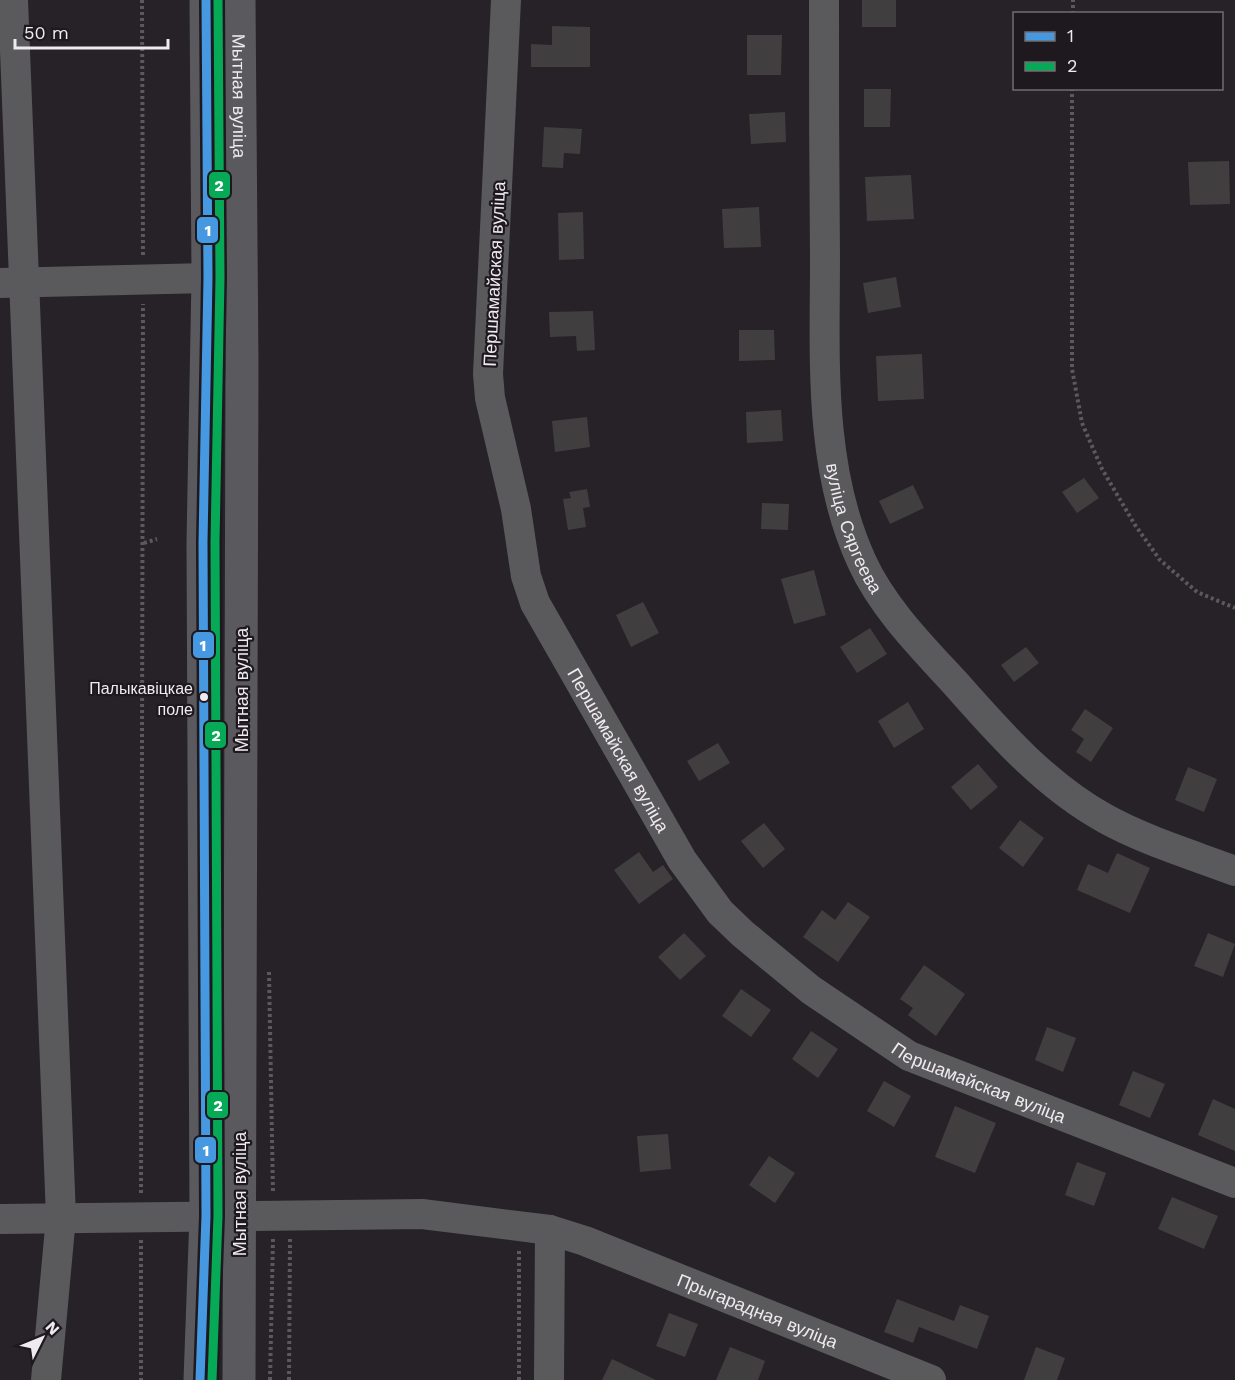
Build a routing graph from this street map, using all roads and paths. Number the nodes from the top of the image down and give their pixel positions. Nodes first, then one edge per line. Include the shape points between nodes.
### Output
1 (13, 0) edge
2 (142, 0) edge
3 (206, 0) edge
4 (239, 0) edge
5 (506, 0) edge
6 (824, 0) edge
7 (1072, 90) edge
8 (208, 278) junction
9 (143, 282) junction
10 (11, 283) edge
11 (156, 539) dead end
12 (144, 543) junction
13 (1235, 608) edge
14 (1235, 871) edge
15 (1235, 1183) edge
16 (290, 1215) junction
17 (206, 1216) junction
18 (239, 1216) junction
19 (61, 1218) junction
20 (141, 1218) junction
21 (0, 1219) edge
22 (519, 1226) junction
23 (550, 1230) junction
24 (46, 1380) edge
25 (141, 1380) edge
26 (200, 1380) edge
27 (239, 1380) edge
28 (289, 1380) edge
29 (519, 1380) edge
30 (549, 1380) edge
31 (931, 1380) edge

1 - 10 street
2 - 9 path
3 - 8 main road, Мытная вуліца
4 - 18 main road, Мытная вуліца
5 - 15 street, Першамайская вуліца via 488,374 526,576 546,628 604,721 682,860 714,905 743,934 812,990 909,1056
6 - 14 street, вуліца Сяргеева via 825,365 829,437 841,502 862,563 888,604 928,653 1024,758 1054,785 1108,821
7 - 13 path via 1072,369 1082,423 1102,469 1160,560 1197,592
8 - 9 street
8 - 17 main road, Мытная вуліца via 204,542
9 - 10 street
9 - 12 path
10 - 19 street
11 - 12 path
12 - 20 path
16 - 18 street, Прыгарадная вуліца
16 - 22 street, Прыгарадная вуліца via 422,1214
16 - 28 path
17 - 18 street, Прыгарадная вуліца
17 - 20 street, Прыгарадная вуліца
17 - 26 main road, Мытная вуліца
18 - 27 main road, Мытная вуліца
19 - 20 street, Прыгарадная вуліца
19 - 21 street, Прыгарадная вуліца
19 - 24 street
20 - 25 path
22 - 23 street, Прыгарадная вуліца
22 - 29 path
23 - 30 street
23 - 31 street, Прыгарадная вуліца

